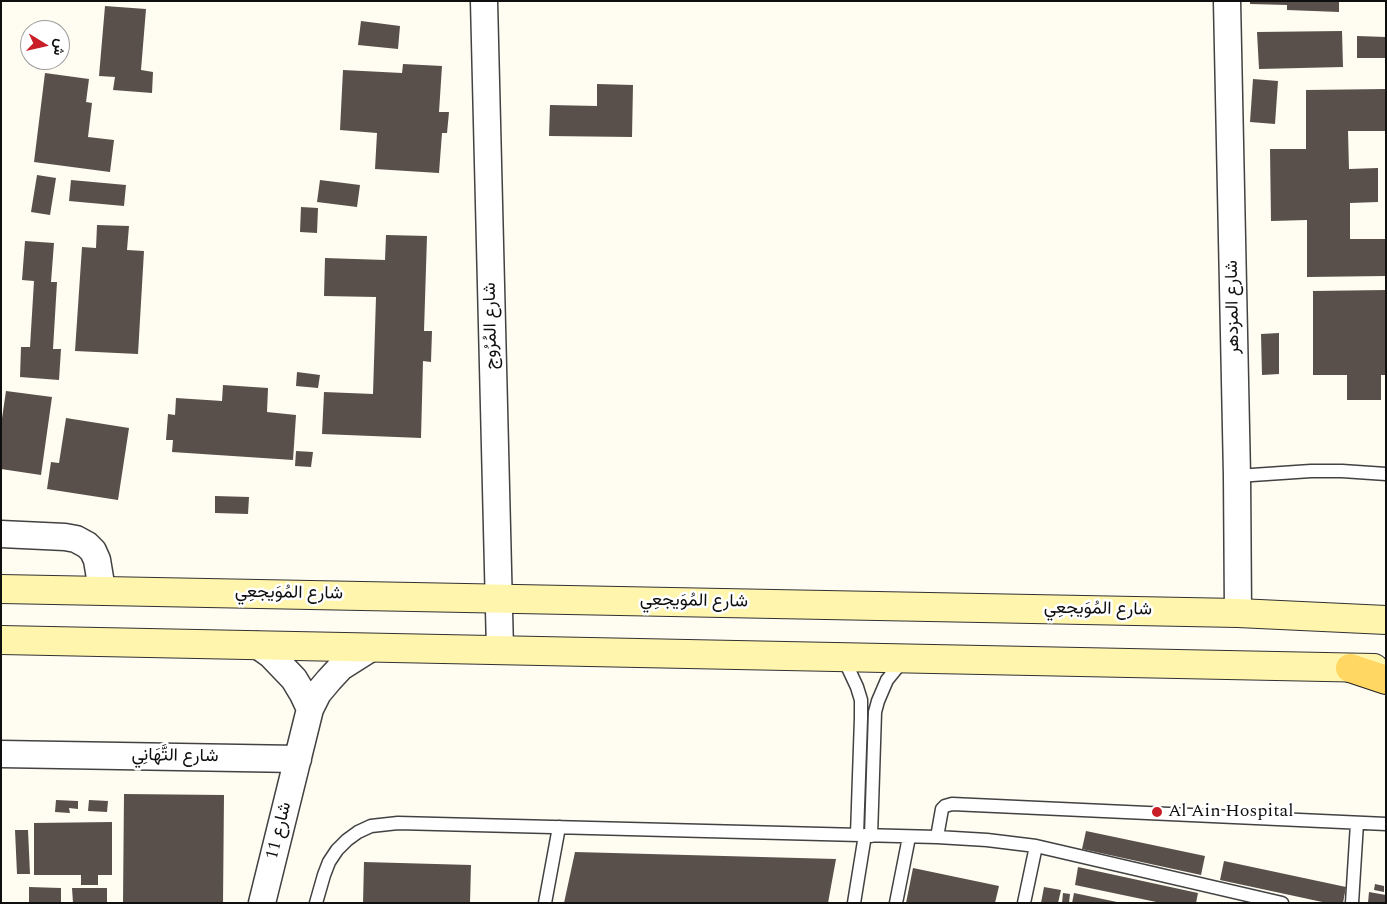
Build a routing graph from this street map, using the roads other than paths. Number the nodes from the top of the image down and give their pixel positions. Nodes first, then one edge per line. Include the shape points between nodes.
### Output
1 (484, 1) edge
2 (1227, 1) edge
3 (1386, 474) edge
4 (1237, 476) junction
5 (1, 534) edge
6 (1, 589) edge
7 (102, 590) junction
8 (498, 599) junction
9 (1238, 613) junction
10 (1386, 620) edge
11 (1, 640) edge
12 (257, 645) junction
13 (371, 648) junction
14 (500, 650) junction
15 (842, 657) junction
16 (905, 658) junction
17 (1350, 668) junction
18 (1386, 668) edge
19 (1386, 680) edge
20 (310, 709) junction
21 (1, 754) edge
22 (298, 759) junction
23 (1357, 822) junction
24 (1386, 824) edge
25 (559, 827) junction
26 (864, 835) junction
27 (909, 837) junction
28 (937, 837) junction
29 (1036, 846) junction
30 (262, 903) edge
31 (316, 903) edge
32 (545, 903) edge
33 (854, 903) edge
34 (896, 903) edge
35 (1024, 903) edge
36 (1282, 903) edge
37 (1352, 903) edge

1 - 8 street, شارع المُرُوج
2 - 4 street, شارع المزدهر
3 - 4 lane via 1319,471
4 - 9 street, شارع المزدهر
5 - 7 street via 65,537 81,542 93,551 97,560
6 - 7 street, شارع المُوَيجعِي
7 - 8 street, شارع المُوَيجعِي
8 - 9 street, شارع المُوَيجعِي
8 - 14 street, شارع المُرُوج
9 - 10 street, شارع المُوَيجعِي
11 - 12 street
12 - 13 street
12 - 20 street via 294,679
13 - 14 street
13 - 20 street via 329,680
14 - 15 street
15 - 16 street
15 - 26 lane via 861,700
16 - 17 street
16 - 26 lane via 887,680 875,712
17 - 18 street
17 - 19 main road
20 - 22 street
21 - 22 street, شارع التَّهَانِي
22 - 30 street, شارع 11
23 - 24 lane
23 - 28 lane via 948,804 942,809
23 - 37 lane
25 - 26 lane
25 - 31 lane via 398,823 370,826 337,850 329,862
25 - 32 lane
26 - 27 lane
26 - 33 lane
27 - 28 lane
27 - 34 lane
28 - 29 lane
29 - 35 lane
29 - 36 lane

